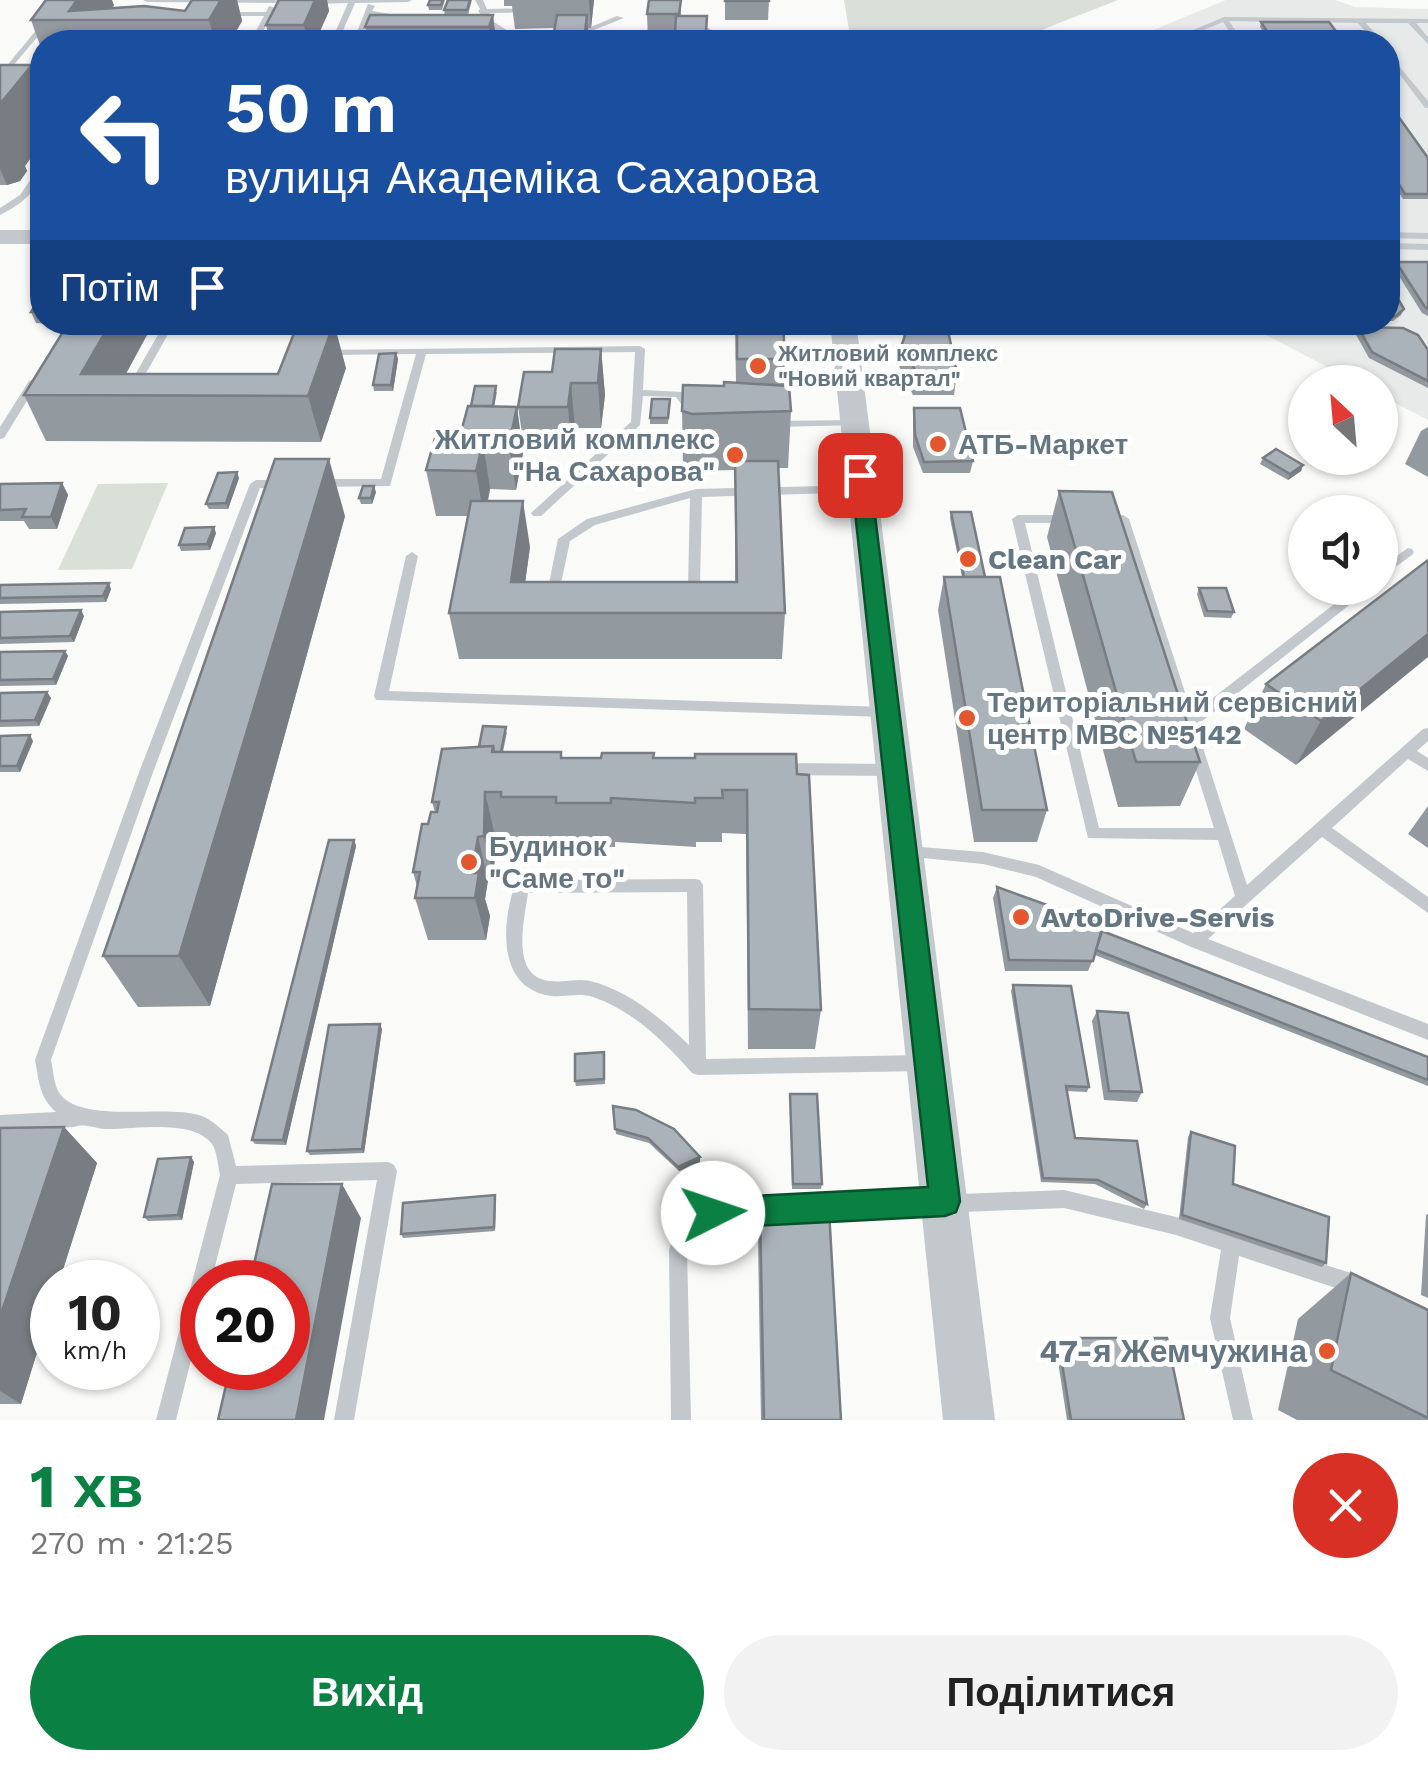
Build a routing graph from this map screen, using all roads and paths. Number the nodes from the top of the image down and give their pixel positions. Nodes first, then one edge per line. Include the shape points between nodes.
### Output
1 (65, 0) edge
2 (146, 0) edge
3 (408, 0) edge
4 (479, 0) edge
5 (553, 0) edge
6 (276, 1) edge
7 (293, 2) edge
8 (352, 2) edge
9 (373, 2) edge
10 (482, 11) junction
11 (369, 12) junction
12 (209, 14) edge
13 (269, 14) junction
14 (681, 17) edge
15 (620, 18) dead end
16 (1224, 19) junction
17 (1360, 20) junction
18 (1410, 21) junction
19 (1428, 21) edge
20 (423, 22) edge
21 (41, 30) edge
22 (260, 30) edge
23 (340, 30) edge
24 (361, 30) edge
25 (498, 30) edge
26 (590, 30) edge
27 (706, 30) edge
28 (1198, 30) edge
29 (1232, 30) edge
30 (1368, 30) edge
31 (1428, 42) edge
32 (30, 43) edge
33 (8, 70) junction
34 (25, 70) edge
35 (1400, 70) edge
36 (0, 80) edge
37 (1428, 106) edge
38 (30, 187) edge
39 (2, 207) edge
40 (1400, 232) edge
41 (0, 236) edge
42 (1428, 236) edge
43 (30, 237) edge
44 (1400, 246) edge
45 (1428, 247) edge
46 (163, 335) edge
47 (303, 335) edge
48 (844, 335) edge
49 (422, 351) junction
50 (295, 352) junction
51 (40, 371) edge
52 (638, 393) junction
53 (702, 421) edge
54 (854, 423) junction
55 (765, 424) edge
56 (0, 436) edge
57 (862, 489) junction
58 (696, 493) junction
59 (537, 513) dead end
60 (1408, 552) dead end
61 (412, 556) dead end
62 (1398, 560) edge
63 (574, 603) edge
64 (672, 603) edge
65 (1341, 605) edge
66 (886, 712) junction
67 (1188, 724) junction
68 (1428, 733) edge
69 (1408, 752) junction
70 (1428, 765) edge
71 (770, 769) edge
72 (894, 770) junction
73 (1322, 828) junction
74 (1223, 834) junction
75 (902, 852) junction
76 (1243, 896) junction
77 (1428, 906) edge
78 (1195, 940) junction
79 (1428, 1032) edge
80 (929, 1062) junction
81 (698, 1067) junction
82 (78, 1119) junction
83 (0, 1123) edge
84 (229, 1175) junction
85 (945, 1201) junction
86 (1232, 1244) junction
87 (1377, 1291) edge
88 (166, 1420) edge
89 (344, 1420) edge
90 (681, 1420) edge
91 (969, 1420) edge
92 (1243, 1420) edge

1 - 21 lane
2 - 6 lane
3 - 9 lane
4 - 10 lane
5 - 10 lane via 551,10
6 - 13 lane
7 - 8 lane
8 - 9 lane
8 - 23 lane
9 - 11 lane
10 - 25 lane
11 - 20 lane
11 - 24 lane
12 - 13 lane
13 - 22 lane
14 - 27 lane
15 - 26 lane
16 - 17 lane
16 - 28 lane
16 - 29 lane
17 - 18 lane
17 - 30 lane
18 - 19 lane
18 - 31 lane
32 - 33 lane
33 - 34 lane
33 - 36 lane
35 - 37 lane
38 - 39 lane
40 - 42 lane
41 - 43 street
44 - 45 lane
46 - 50 lane via 122,408 270,412
47 - 50 lane
48 - 54 street
49 - 50 lane
49 - 52 lane via 640,349
49 - 82 lane via 386,483 256,484 43,1060 43,1083 60,1111
51 - 56 lane
52 - 53 lane via 680,394
52 - 59 lane via 636,423
54 - 55 lane
54 - 57 street
57 - 58 lane
57 - 66 street
58 - 63 lane via 571,532 561,546 554,588
58 - 64 lane via 694,586
60 - 62 lane
61 - 66 lane via 381,696
65 - 67 lane
66 - 72 street
67 - 74 lane
67 - 74 lane via 1123,519 1018,519 1093,834
68 - 69 lane
69 - 70 lane
69 - 73 lane
71 - 72 lane
72 - 75 street
73 - 76 lane
73 - 77 lane
74 - 76 lane
75 - 78 lane via 983,858 1039,871
75 - 80 street
76 - 78 lane
78 - 79 lane
80 - 81 lane
80 - 85 street
81 - 81 lane via 695,885 520,888 512,954 529,981 543,988 590,988 674,1038
82 - 83 lane
82 - 84 lane via 192,1122 220,1140
84 - 88 lane
84 - 89 lane via 388,1172
85 - 86 lane via 1064,1199
85 - 90 lane via 726,1211 698,1220 678,1250
85 - 91 street
86 - 87 lane
86 - 92 lane via 1220,1318

